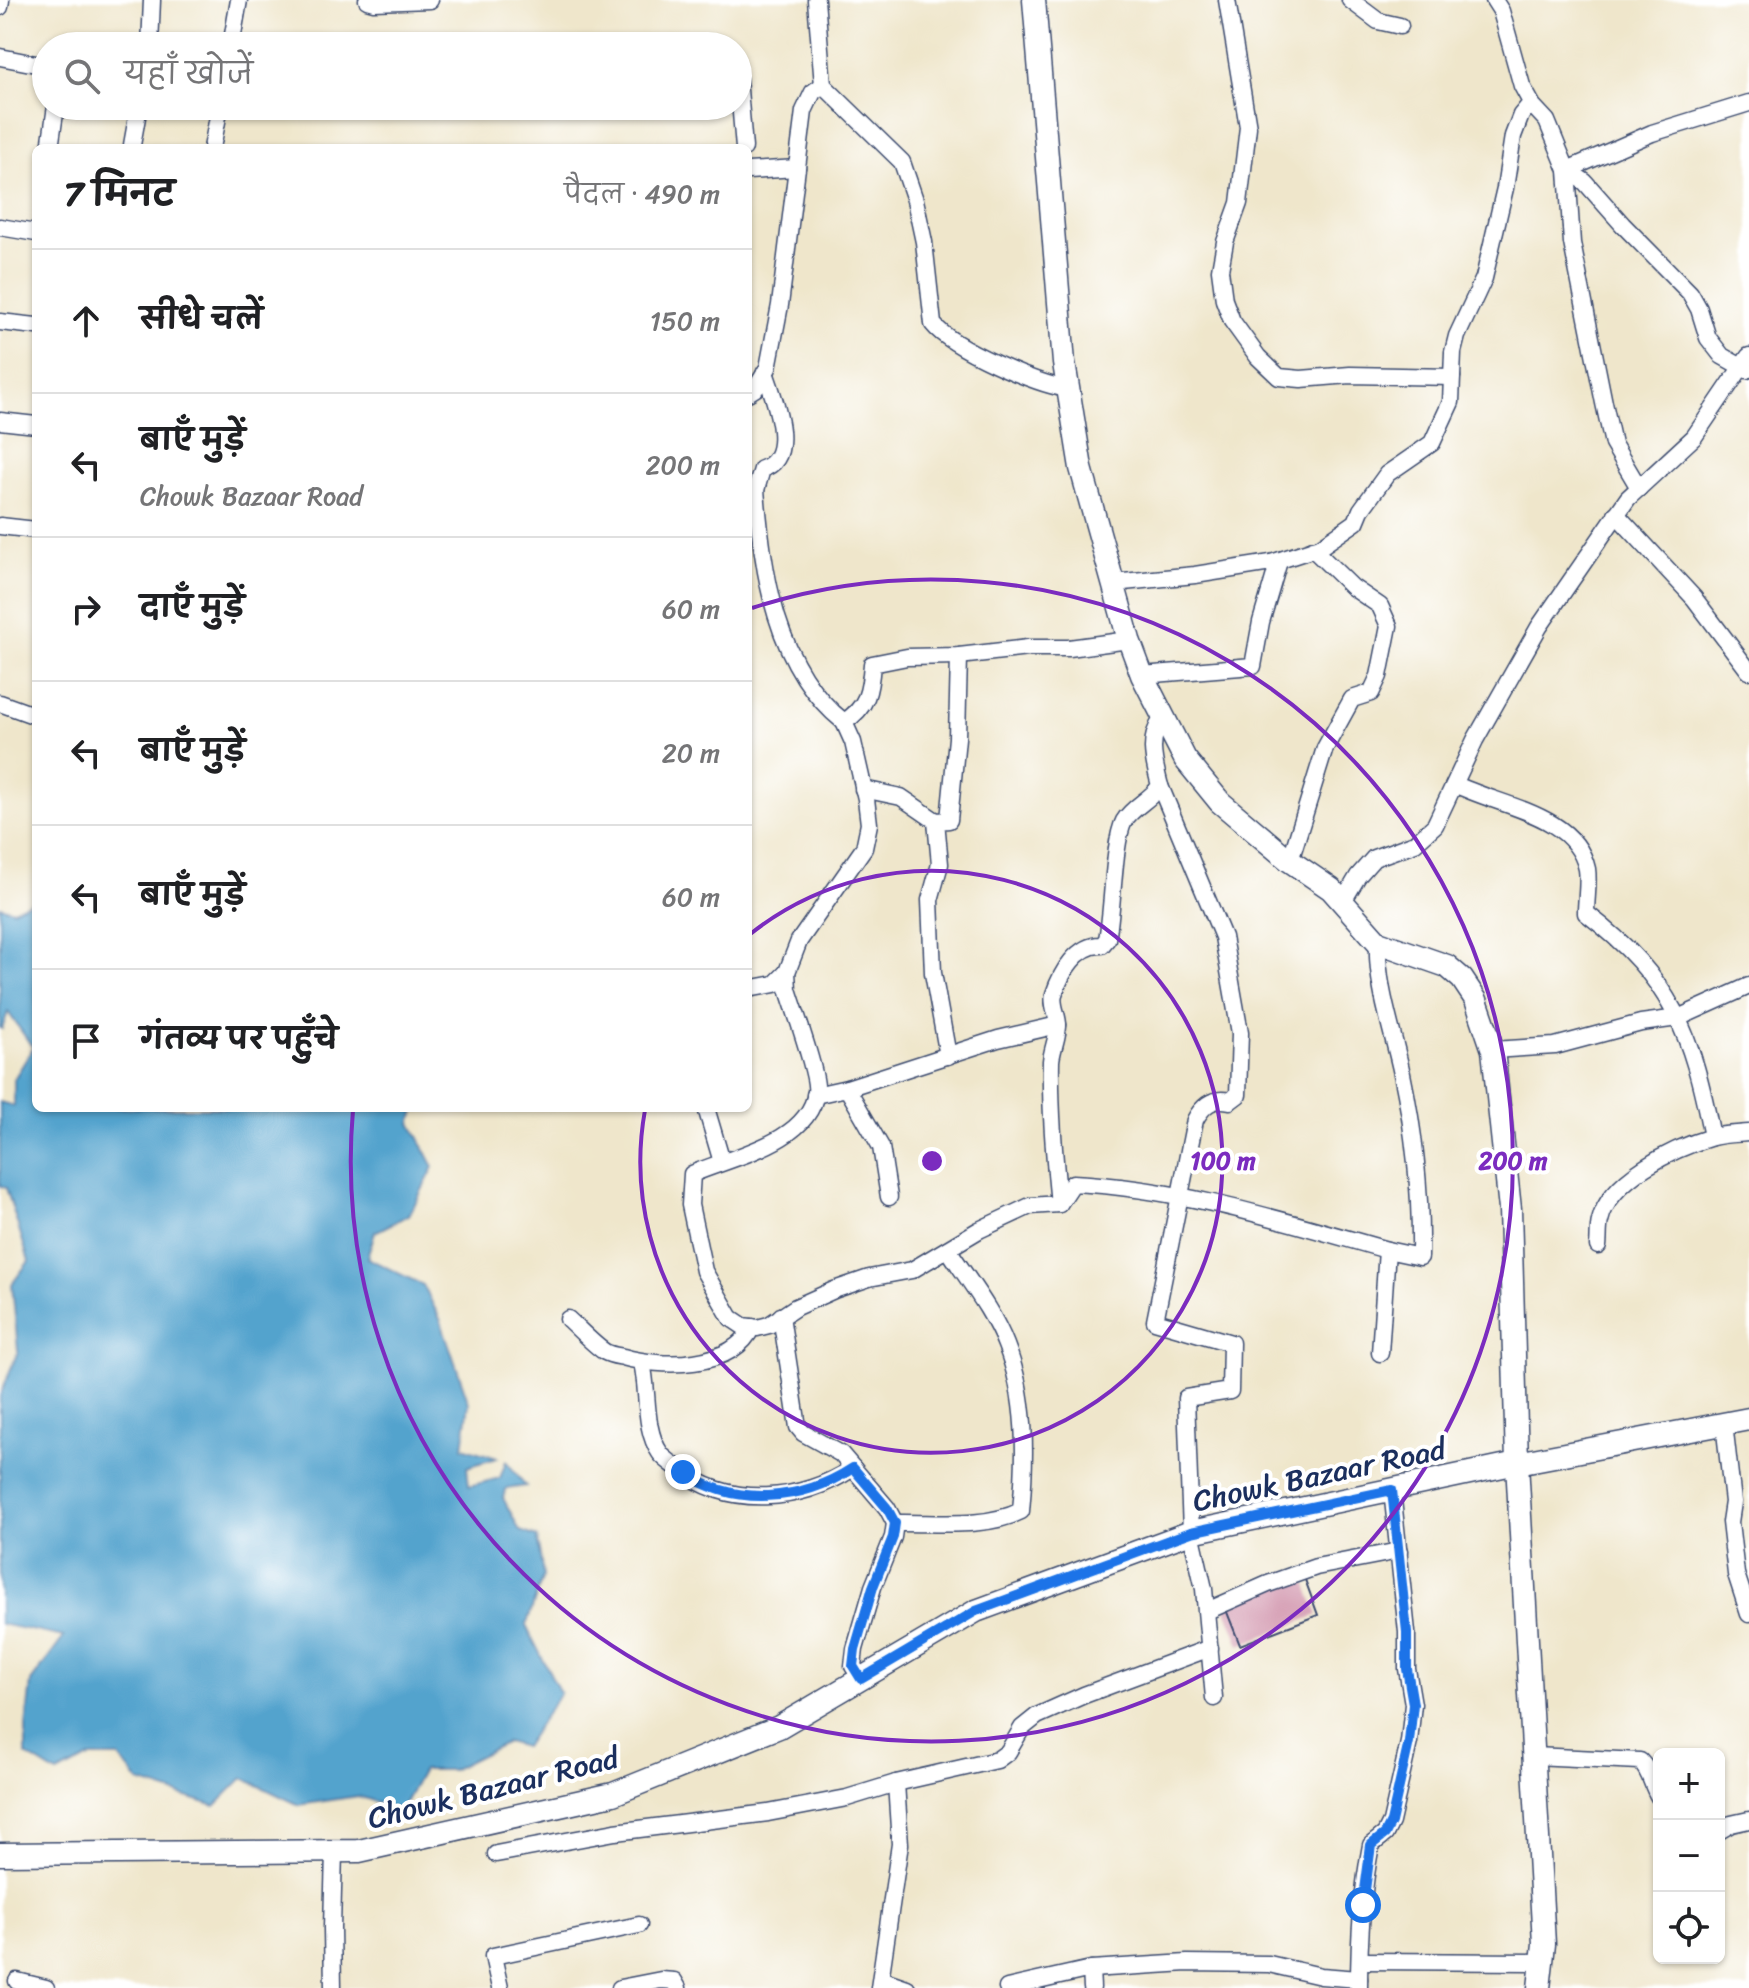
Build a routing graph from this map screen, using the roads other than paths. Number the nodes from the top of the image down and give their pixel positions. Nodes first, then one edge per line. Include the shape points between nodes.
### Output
1 (1, 0) edge
2 (152, 0) edge
3 (239, 0) edge
4 (367, 0) edge
5 (430, 0) edge
6 (816, 0) edge
7 (1034, 0) edge
8 (1227, 0) edge
9 (1350, 0) edge
10 (1494, 0) edge
11 (0, 7) edge
12 (1400, 26) dead end
13 (151, 32) edge
14 (233, 32) edge
15 (0, 57) edge
16 (32, 63) edge
17 (823, 85) junction
18 (1531, 103) junction
19 (1749, 103) edge
20 (54, 120) edge
21 (136, 120) edge
22 (217, 120) edge
23 (742, 120) edge
24 (51, 144) edge
25 (132, 144) edge
26 (213, 144) edge
27 (744, 144) edge
28 (797, 168) junction
29 (1567, 170) junction
30 (752, 171) edge
31 (0, 227) edge
32 (32, 232) edge
33 (0, 322) edge
34 (32, 326) edge
35 (1746, 365) edge
36 (765, 372) junction
37 (1452, 377) junction
38 (1069, 389) junction
39 (752, 390) edge
40 (0, 421) edge
41 (32, 425) edge
42 (1639, 488) junction
43 (752, 490) edge
44 (1616, 514) junction
45 (0, 526) edge
46 (32, 530) edge
47 (1313, 549) junction
48 (1279, 561) junction
49 (1113, 583) junction
50 (1129, 640) junction
51 (959, 656) junction
52 (1749, 671) edge
53 (1142, 675) junction
54 (0, 703) edge
55 (32, 715) edge
56 (1162, 719) junction
57 (844, 722) junction
58 (1455, 784) junction
59 (1160, 786) junction
60 (863, 789) junction
61 (936, 821) junction
62 (1290, 861) junction
63 (1342, 903) junction
64 (1378, 942) junction
65 (787, 972) junction
66 (1749, 986) edge
67 (752, 988) edge
68 (1678, 1018) junction
69 (1058, 1025) junction
70 (1493, 1050) junction
71 (948, 1056) junction
72 (847, 1088) junction
73 (815, 1095) junction
74 (707, 1112) edge
75 (1749, 1133) edge
76 (1712, 1137) junction
77 (722, 1162) junction
78 (1181, 1196) junction
79 (889, 1197) dead end
80 (1059, 1204) junction
81 (1598, 1246) dead end
82 (948, 1249) junction
83 (1387, 1250) junction
84 (781, 1316) junction
85 (568, 1319) dead end
86 (752, 1327) junction
87 (1380, 1353) dead end
88 (642, 1363) junction
89 (1749, 1419) edge
90 (1724, 1423) junction
91 (1517, 1463) junction
92 (853, 1468) junction
93 (1392, 1490) junction
94 (895, 1523) junction
95 (1191, 1532) junction
96 (1399, 1551) junction
97 (1207, 1611) junction
98 (1749, 1614) edge
99 (1210, 1648) junction
100 (861, 1679) junction
101 (1214, 1698) dead end
102 (1534, 1756) junction
103 (896, 1783) junction
104 (1653, 1787) edge
105 (1749, 1820) edge
106 (1725, 1828) edge
107 (334, 1851) junction
108 (0, 1854) edge
109 (496, 1854) dead end
110 (639, 1925) dead end
111 (1542, 1962) junction
112 (1091, 1969) junction
113 (1360, 1976) edge
114 (17, 1981) dead end
115 (880, 1983) edge
116 (46, 1988) edge
117 (333, 1988) edge
118 (500, 1988) edge
119 (620, 1988) edge
120 (678, 1988) edge
121 (907, 1988) edge
122 (1007, 1988) edge
123 (1092, 1988) edge
124 (1539, 1988) edge

1 - 11 street
2 - 13 street
3 - 14 street
4 - 5 street
6 - 17 street
7 - 38 street
8 - 37 street via 1248,127 1239,203 1220,270 1232,321 1279,377
9 - 12 street via 1378,21
10 - 18 street
15 - 16 street
17 - 28 street via 804,111
17 - 38 street via 902,162 924,242 933,324 940,333 1030,380
18 - 29 street via 1547,121
18 - 37 street via 1513,136 1484,278 1457,336
19 - 29 street via 1652,133
20 - 24 street
21 - 25 street
22 - 26 street
23 - 27 street
28 - 30 street
28 - 36 street via 780,305
29 - 35 street via 1585,182 1690,293 1708,338 1722,356
29 - 42 street via 1572,243 1613,444
31 - 32 street
33 - 34 street
35 - 42 street via 1694,437
36 - 39 street
36 - 43 street via 782,439 778,457 762,469
37 - 47 street via 1451,402 1432,443 1387,474 1356,522
38 - 49 street via 1081,468
40 - 41 street
42 - 44 street
43 - 57 street via 776,615 794,661 810,689
44 - 52 street via 1694,598
44 - 58 street via 1539,627
45 - 46 street
47 - 48 street
47 - 62 street via 1380,606 1389,626 1371,693 1352,699 1325,748
48 - 49 street
48 - 53 street via 1253,666
49 - 50 street
50 - 51 street
50 - 53 street
51 - 57 street via 872,664 869,695 858,713
51 - 61 street via 949,820
53 - 56 street
54 - 55 street
56 - 59 street via 1152,736
56 - 62 street via 1185,759 1220,802
57 - 60 street
58 - 63 street via 1435,825 1415,843 1374,858
58 - 68 street via 1544,818 1573,841 1587,868 1586,913 1656,978
59 - 69 street via 1124,820 1107,939 1080,950 1065,972 1053,997
59 - 78 street via 1223,937 1240,1033 1238,1095 1201,1110
60 - 61 street via 901,797
60 - 65 street via 869,824 864,848 799,941
61 - 71 street via 940,864 930,900 933,973
62 - 63 street
63 - 64 street
64 - 70 street via 1447,966 1462,979 1476,1000
64 - 83 street via 1377,964 1418,1163 1421,1223 1420,1257
65 - 67 street via 775,984
65 - 73 street
66 - 68 street
68 - 70 street via 1555,1046
68 - 76 street via 1693,1051
69 - 71 street
69 - 80 street via 1051,1057 1051,1104
70 - 91 street via 1510,1209
71 - 72 street
72 - 73 street
72 - 79 street via 881,1147
73 - 77 street via 810,1111 780,1138
74 - 77 street
75 - 76 street
76 - 81 street via 1663,1155 1618,1190 1600,1220
77 - 86 street via 692,1174 690,1205 704,1271 731,1318
78 - 80 street via 1073,1183
78 - 83 street
78 - 95 street via 1155,1321 1231,1343 1230,1391 1186,1398
80 - 82 street via 1030,1206
82 - 84 street via 912,1270 834,1290
82 - 94 street via 988,1310 1015,1373 1024,1421 1021,1511 981,1521
83 - 87 street
84 - 86 street via 769,1325
84 - 92 street via 798,1427 841,1454
85 - 88 street via 605,1352
86 - 88 street via 731,1351 699,1361
88 - 92 street via 653,1439 661,1455 699,1483 762,1497 798,1493 832,1482
89 - 90 street, Chowk Bazaar Road
90 - 91 street, Chowk Bazaar Road
90 - 98 street via 1736,1574
91 - 93 street, Chowk Bazaar Road
91 - 102 street
92 - 94 street
93 - 95 street, Chowk Bazaar Road
93 - 96 street
94 - 100 street via 855,1649 853,1666
95 - 97 street
95 - 100 street, Chowk Bazaar Road via 976,1611
96 - 97 street via 1316,1567
96 - 113 street via 1413,1704 1391,1822 1371,1845
97 - 99 street
99 - 101 street
99 - 103 street via 1037,1716 997,1760
100 - 107 street, Chowk Bazaar Road via 779,1727 613,1794 359,1851
102 - 104 street via 1640,1761 1650,1771
102 - 111 street
103 - 109 street via 768,1813 615,1832
103 - 115 street via 900,1844
105 - 106 street
107 - 108 street, Chowk Bazaar Road
107 - 117 street
110 - 118 street via 493,1956
111 - 113 street
111 - 124 street
112 - 113 street via 1269,1964 1321,1976
112 - 122 street
112 - 123 street
114 - 116 street
115 - 121 street
119 - 120 street via 661,1980 674,1981

